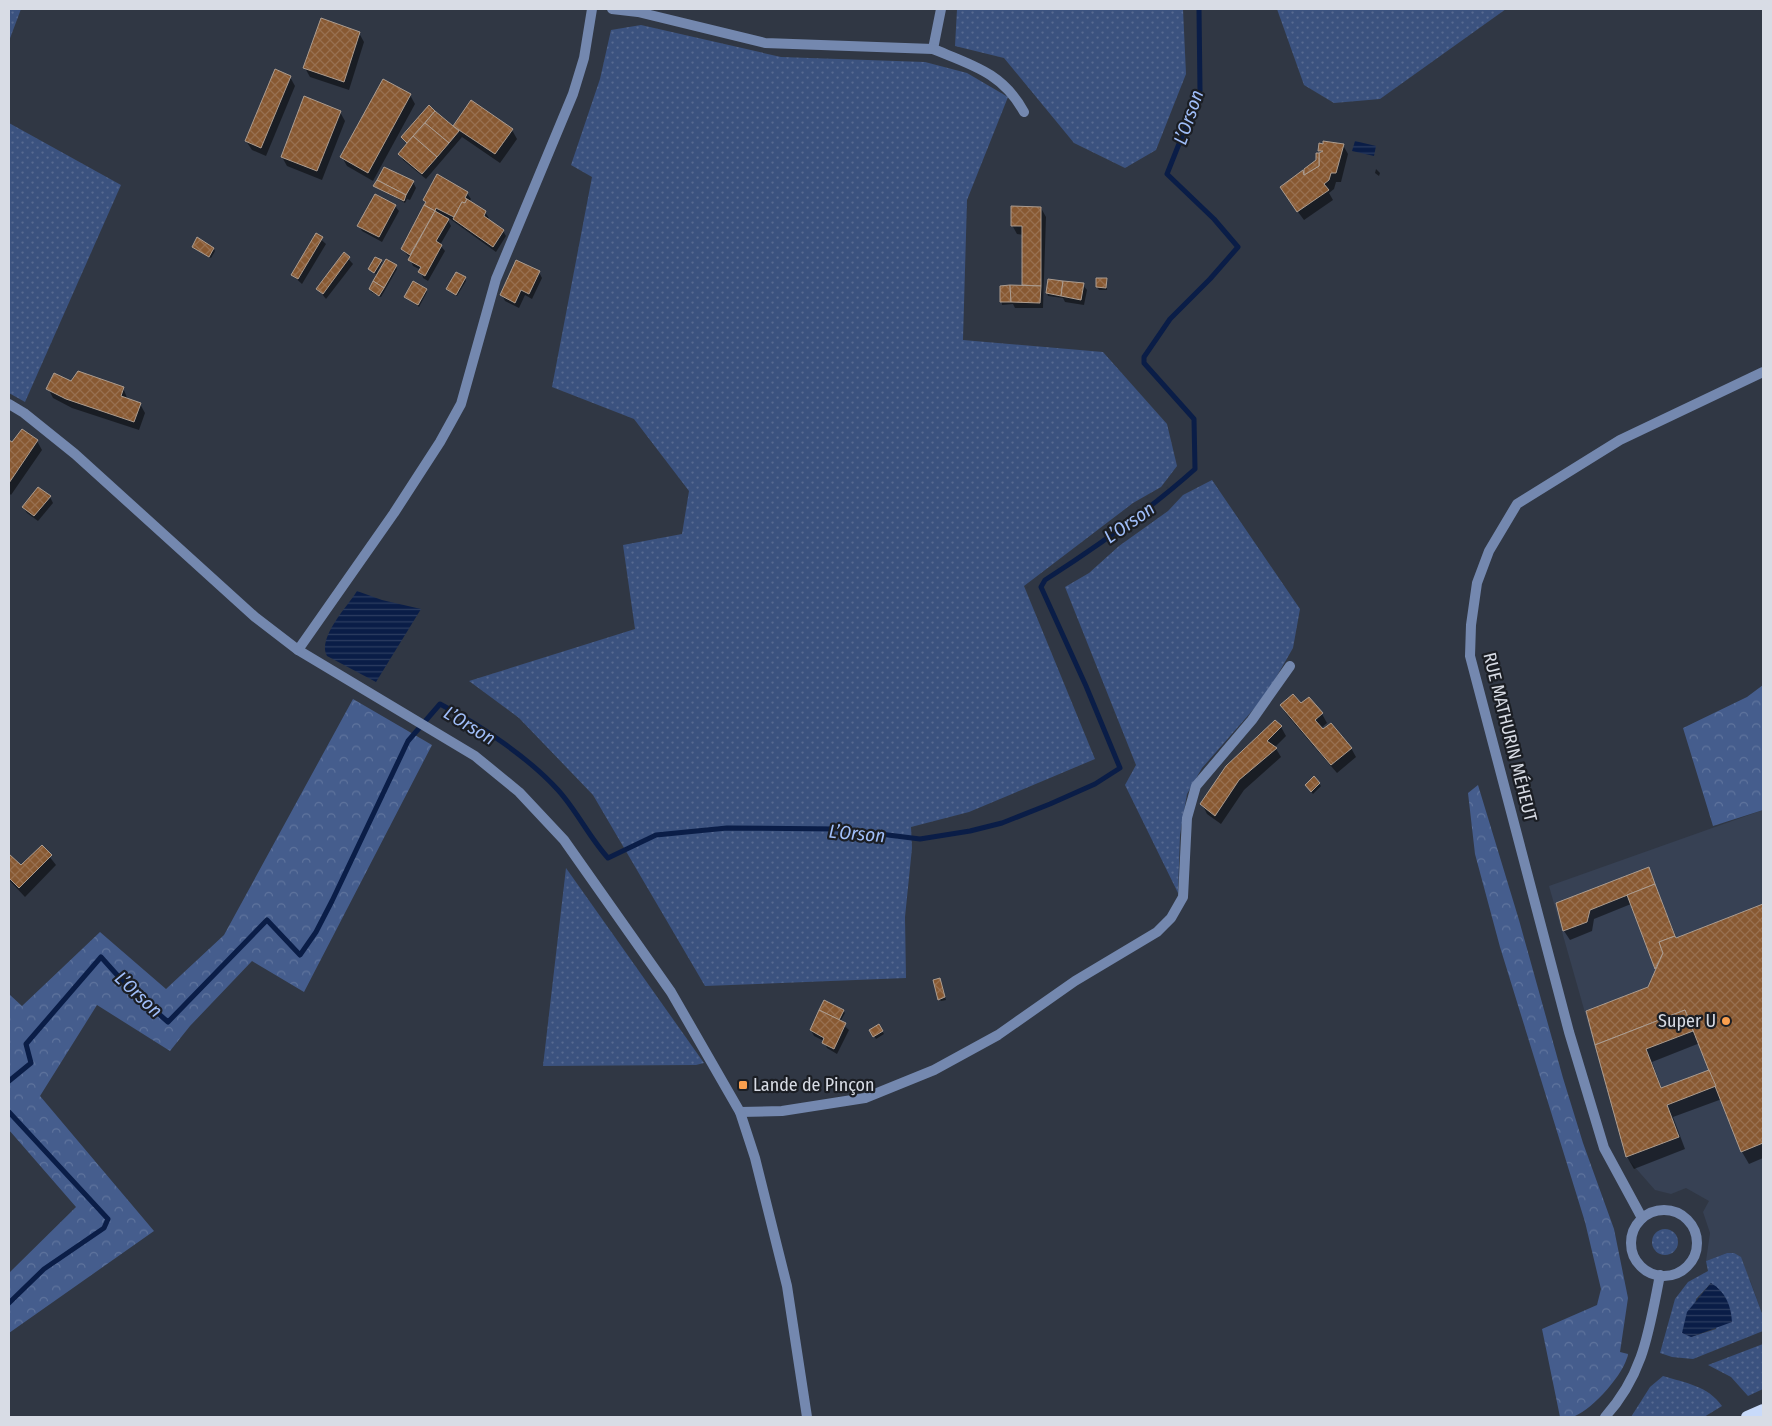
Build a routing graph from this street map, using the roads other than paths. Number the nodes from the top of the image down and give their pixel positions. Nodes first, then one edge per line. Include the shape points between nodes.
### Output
1 (592, 9) edge
2 (612, 9) edge
3 (941, 9) edge
4 (933, 49) junction
5 (1024, 112) dead end
6 (1763, 372) edge
7 (9, 404) edge
8 (298, 650) junction
9 (1290, 666) dead end
10 (740, 1112) junction
11 (1642, 1218) junction
12 (1660, 1275) junction
13 (1763, 1410) edge
14 (807, 1417) edge
15 (1605, 1417) edge
16 (1747, 1417) edge

1 - 8 street via 584,58 573,94 496,279 461,404 394,513
2 - 4 street via 638,12 765,43
3 - 4 street
4 - 5 street via 1002,82
6 - 11 street, RUE MATHURIN MÉHEUT via 1620,440 1517,504 1489,551 1477,583 1470,656 1569,1032 1604,1148
7 - 8 street via 75,454 255,617
8 - 10 street via 430,727 475,756 519,792 564,840 671,992
9 - 10 street via 1252,720 1196,786 1187,818 1183,897 1171,918 1157,932 1075,981 998,1035 934,1070 865,1098 782,1111
10 - 14 street via 787,1286
11 - 12 street via 1635,1226 1631,1248 1641,1266
11 - 12 street via 1651,1212 1673,1211 1682,1215 1695,1232 1697,1243 1690,1263 1676,1273
12 - 15 street via 1643,1354 1634,1379
13 - 16 main road

